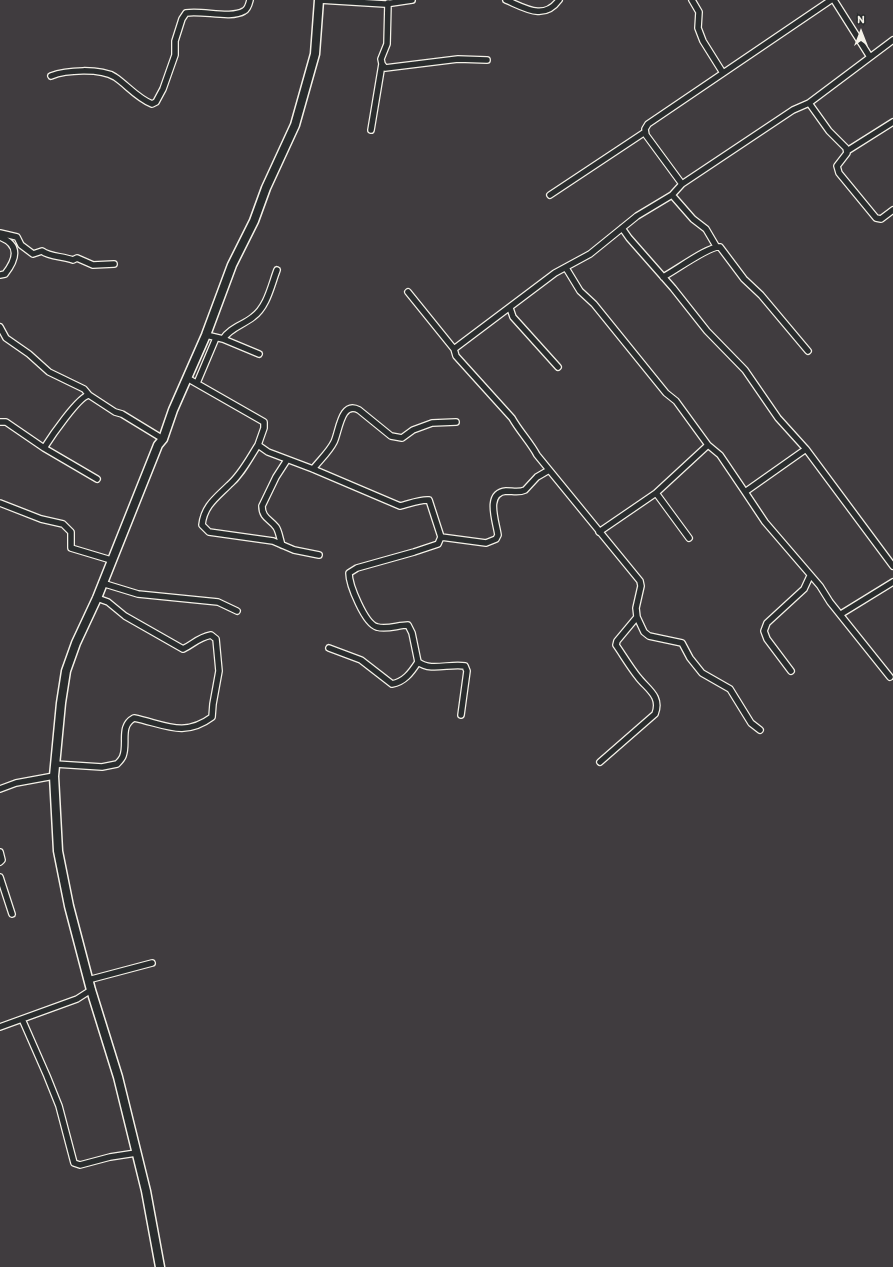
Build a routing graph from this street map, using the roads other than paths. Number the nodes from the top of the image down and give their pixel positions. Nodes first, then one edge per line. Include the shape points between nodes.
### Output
1 (250, 0) edge
2 (319, 0) edge
3 (412, 0) edge
4 (506, 0) edge
5 (559, 0) edge
6 (692, 0) edge
7 (831, 0) edge
8 (834, 0) edge
9 (388, 3) junction
10 (377, 4) junction
11 (387, 15) junction
12 (893, 40) edge
13 (870, 57) junction
14 (487, 60) dead end
15 (382, 64) junction
16 (723, 73) junction
17 (51, 76) dead end
18 (809, 103) junction
19 (893, 122) edge
20 (371, 130) dead end
21 (645, 132) junction
22 (847, 150) junction
23 (682, 184) junction
24 (550, 195) dead end
25 (672, 195) junction
26 (893, 210) edge
27 (622, 228) junction
28 (0, 233) edge
29 (0, 237) edge
30 (716, 246) junction
31 (114, 264) dead end
32 (566, 268) junction
33 (277, 270) dead end
34 (0, 275) edge
35 (663, 277) junction
36 (408, 292) dead end
37 (510, 308) junction
38 (0, 327) edge
39 (206, 335) junction
40 (216, 338) junction
41 (223, 339) junction
42 (454, 350) junction
43 (808, 351) dead end
44 (259, 354) dead end
45 (558, 368) dead end
46 (187, 378) junction
47 (198, 383) junction
48 (89, 395) junction
49 (0, 422) edge
50 (456, 422) dead end
51 (163, 438) junction
52 (258, 445) junction
53 (708, 445) junction
54 (44, 448) junction
55 (806, 449) junction
56 (287, 460) junction
57 (313, 469) junction
58 (549, 470) junction
59 (97, 479) dead end
60 (745, 492) junction
61 (656, 493) junction
62 (0, 503) edge
63 (599, 532) junction
64 (441, 537) junction
65 (689, 538) dead end
66 (282, 545) junction
67 (319, 555) dead end
68 (111, 560) junction
69 (893, 566) edge
70 (810, 576) junction
71 (893, 582) edge
72 (102, 583) junction
73 (97, 598) junction
74 (237, 611) dead end
75 (841, 614) junction
76 (637, 617) junction
77 (329, 648) dead end
78 (418, 662) junction
79 (791, 671) dead end
80 (890, 677) dead end
81 (461, 715) dead end
82 (760, 730) dead end
83 (600, 762) dead end
84 (55, 764) junction
85 (54, 776) junction
86 (0, 789) edge
87 (0, 852) edge
88 (0, 862) edge
89 (0, 877) edge
90 (12, 914) dead end
91 (152, 962) dead end
92 (88, 980) junction
93 (91, 990) junction
94 (22, 1020) junction
95 (0, 1027) edge
96 (136, 1153) junction
97 (160, 1267) edge

1 - 17 street via 244,11 235,13 186,13 175,41 175,55 163,89 156,102 152,104 110,75 90,71
2 - 10 street
2 - 39 street via 315,54 295,125 266,188 254,222 232,266
3 - 9 street
4 - 5 street via 530,10 543,12
6 - 16 street via 699,12 698,28 703,42
7 - 16 street
8 - 13 street
9 - 10 street
9 - 11 street
10 - 11 street
11 - 15 street via 388,34
12 - 13 street
13 - 18 street
14 - 15 street via 458,59 388,68
15 - 20 street via 378,75
16 - 21 street via 648,124
18 - 22 street via 829,131
18 - 23 street via 793,110
19 - 22 street
21 - 23 street via 651,145
21 - 24 street
22 - 26 street via 837,166 839,173 876,218 881,218
23 - 25 street
25 - 27 street
25 - 30 street via 693,219 706,229
27 - 32 street via 590,254
27 - 35 street
28 - 31 street via 17,237 21,245 33,254 42,251 47,256 65,256 73,260 78,258 92,265
29 - 34 street via 8,240 14,247 14,261 5,274
30 - 35 street
30 - 43 street via 720,247 744,279 761,295
32 - 37 street via 555,273
32 - 53 street via 580,291 594,304 666,392 676,400
33 - 41 street via 262,307 254,317
35 - 55 street via 707,331 745,370 778,418
36 - 42 street
37 - 42 street
37 - 45 street via 513,317
38 - 48 street via 6,338 49,372 84,389
39 - 40 street
39 - 46 street
40 - 41 street
40 - 47 street
41 - 44 street
42 - 58 street via 456,356 512,418
46 - 47 street
46 - 51 street
47 - 52 street via 264,422
48 - 51 street
48 - 54 street via 79,402
49 - 54 street via 6,422
50 - 57 street via 432,423 397,439 356,408 350,409 341,417 332,445
51 - 68 street via 158,444
52 - 56 street
52 - 66 street via 229,485 219,492 207,508 202,525 209,532 273,541
53 - 60 street via 720,455
53 - 61 street
54 - 59 street
55 - 60 street
55 - 69 street
56 - 57 street
56 - 66 street via 262,506 264,516 277,528
57 - 64 street via 400,506 423,499 429,500
58 - 63 street
58 - 64 street via 537,477 525,490 499,492 493,506 498,535 496,539 486,542
60 - 70 street via 765,522
61 - 63 street
61 - 65 street
62 - 68 street via 41,519 63,524 71,532 71,548
63 - 76 street via 640,581 641,586 636,600
64 - 78 street via 438,544 430,548 357,568 349,573 351,585 368,622 376,627 386,628 408,625
66 - 67 street
68 - 72 street
70 - 75 street
70 - 79 street via 804,589 767,623 764,631
71 - 75 street
72 - 73 street
72 - 74 street via 138,594 218,602
73 - 84 street via 66,671
73 - 84 street via 108,602 125,616 182,649 199,638 211,635 216,639 219,671 212,717 206,722 181,729 134,718 129,721 124,732 123,756 117,764 102,767
75 - 80 street
76 - 82 street via 644,632 649,636 682,643 702,673 730,689 751,723
76 - 83 street via 616,645 638,678 653,691 657,710
77 - 78 street via 361,660 392,684 400,683
78 - 81 street via 422,666 430,667 465,666 467,671
84 - 85 street
85 - 86 street via 16,783
85 - 92 street via 58,851
87 - 88 street
89 - 90 street
91 - 92 street
92 - 93 street
93 - 94 street via 78,999
93 - 96 street via 118,1077
94 - 95 street
94 - 96 street via 48,1076 74,1163 80,1166
96 - 97 street

